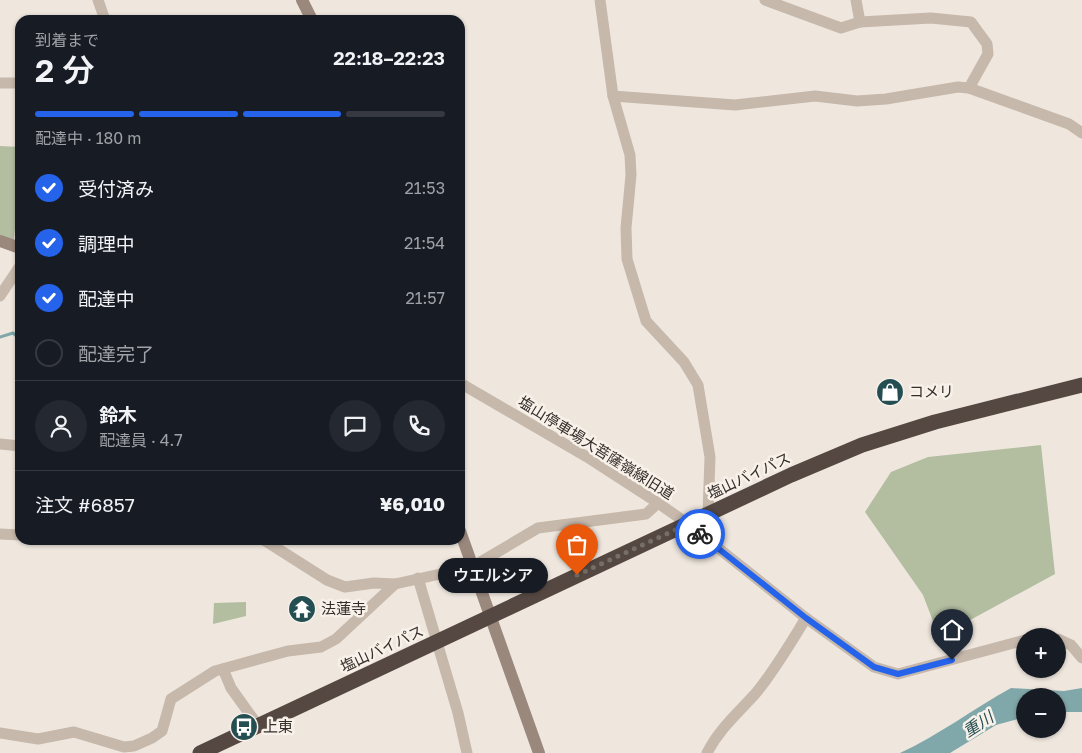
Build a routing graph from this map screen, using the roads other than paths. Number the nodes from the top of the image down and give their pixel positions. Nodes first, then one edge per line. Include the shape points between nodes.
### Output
1 (98, 0) edge
2 (302, 0) edge
3 (600, 0) edge
4 (765, 0) edge
5 (856, 0) edge
6 (103, 15) edge
7 (310, 15) edge
8 (860, 22) junction
9 (0, 83) edge
10 (15, 83) edge
11 (969, 88) junction
12 (613, 96) junction
13 (1082, 133) edge
14 (0, 241) edge
15 (15, 246) edge
16 (15, 274) edge
17 (0, 296) edge
18 (1082, 385) edge
19 (465, 386) edge
20 (0, 444) edge
21 (15, 446) edge
22 (658, 502) junction
23 (708, 514) junction
24 (688, 524) junction
25 (0, 534) edge
26 (15, 535) edge
27 (272, 545) edge
28 (465, 545) edge
29 (472, 567) junction
30 (418, 578) junction
31 (395, 584) junction
32 (491, 617) junction
33 (806, 618) junction
34 (438, 642) junction
35 (1016, 642) edge
36 (1066, 643) edge
37 (1082, 658) edge
38 (224, 669) junction
39 (259, 727) junction
40 (0, 733) edge
41 (200, 753) edge
42 (467, 753) edge
43 (539, 753) edge
44 (707, 753) edge

1 - 6 street
2 - 7 main road
3 - 12 street
4 - 8 street via 842,28
5 - 8 street
8 - 11 street via 932,18 971,22 987,44 988,54
9 - 10 street
11 - 12 street via 929,90 886,99 857,101 815,96 735,105
11 - 13 street via 1068,124
12 - 23 street via 630,155 627,259 646,321 684,362 698,385 710,458
14 - 15 main road
16 - 17 street
18 - 23 highway, 塩山バイパス via 935,422 862,445
19 - 22 street, 塩山停車場大菩薩嶺線旧道
20 - 21 street
22 - 24 street, 塩山停車場大菩薩嶺線旧道
22 - 29 street via 646,514 538,528
23 - 24 highway, 塩山バイパス
24 - 32 highway, 塩山バイパス
24 - 33 street, 塩山停車場大菩薩嶺線旧道
25 - 26 street
27 - 31 street via 327,580 346,587
28 - 29 main road
29 - 30 street
29 - 32 main road
30 - 31 street
30 - 34 street
31 - 38 street via 336,639 321,647 288,651
32 - 34 highway, 塩山バイパス
32 - 43 main road
33 - 35 street, 塩山停車場大菩薩嶺線旧道 via 874,667 898,674
33 - 44 street via 779,662 715,736
34 - 39 highway, 塩山バイパス
34 - 42 street
36 - 37 street
38 - 39 street via 231,688
38 - 40 street via 171,699 162,731 134,746 124,747 74,732 38,739
39 - 41 highway, 塩山バイパス

